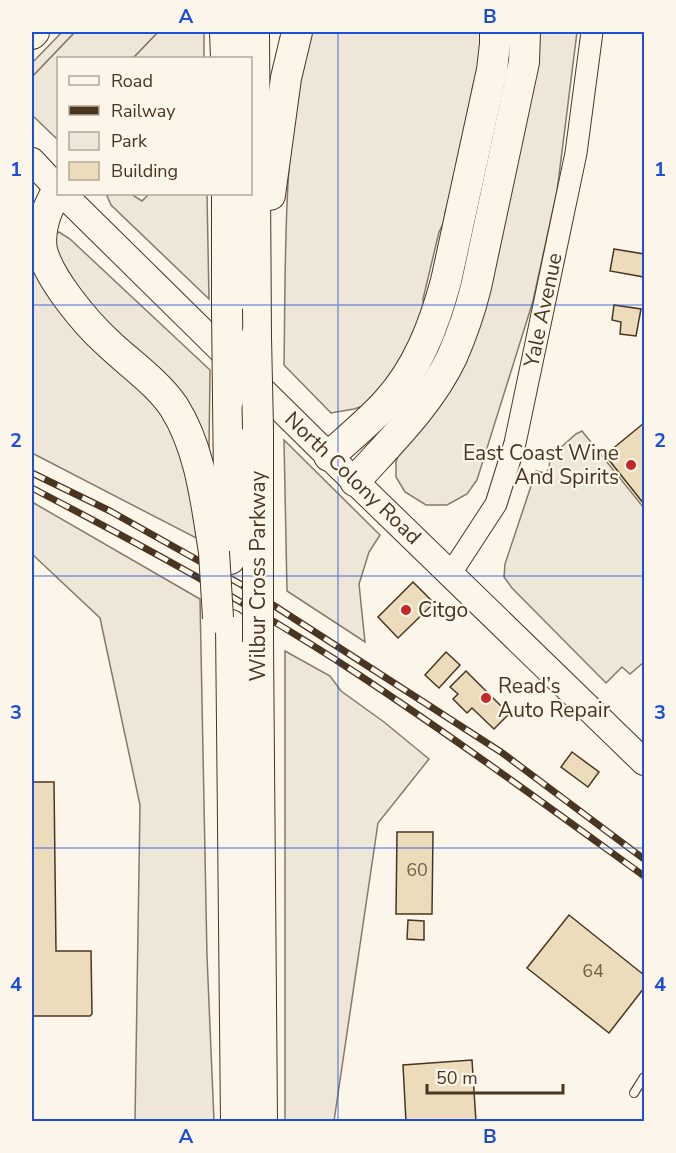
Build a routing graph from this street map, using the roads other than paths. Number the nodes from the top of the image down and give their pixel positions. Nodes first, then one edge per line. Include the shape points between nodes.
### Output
1 (225, 32) edge
2 (254, 32) edge
3 (297, 32) edge
4 (495, 32) edge
5 (525, 32) edge
6 (592, 32) edge
7 (225, 57) edge
8 (32, 161) edge
9 (57, 188) edge
10 (57, 191) edge
11 (64, 195) edge
12 (227, 195) edge
13 (256, 299) junction
14 (329, 456) junction
15 (355, 481) junction
16 (222, 557) junction
17 (451, 573) junction
18 (645, 762) edge
19 (645, 1077) edge
20 (634, 1093) dead end
21 (236, 1122) edge
22 (262, 1122) edge

1 - 7 highway
2 - 13 highway, Wilbur Cross Parkway
3 - 13 highway via 286,78
4 - 14 highway via 492,70 437,314 408,375 388,401
5 - 15 highway via 521,73 466,323 433,389 411,420
6 - 17 street, Yale Avenue via 576,153 515,443 496,504
8 - 9 main road
10 - 16 highway via 47,208 42,250 54,276 86,321 173,405 194,450
11 - 14 main road, North Colony Road
12 - 16 highway, Wilbur Cross Parkway, bridge via 228,400
13 - 22 highway, Wilbur Cross Parkway, bridge
14 - 15 main road, North Colony Road
15 - 17 main road, North Colony Road
16 - 21 highway, bridge via 233,795
17 - 18 main road, North Colony Road
19 - 20 lane

